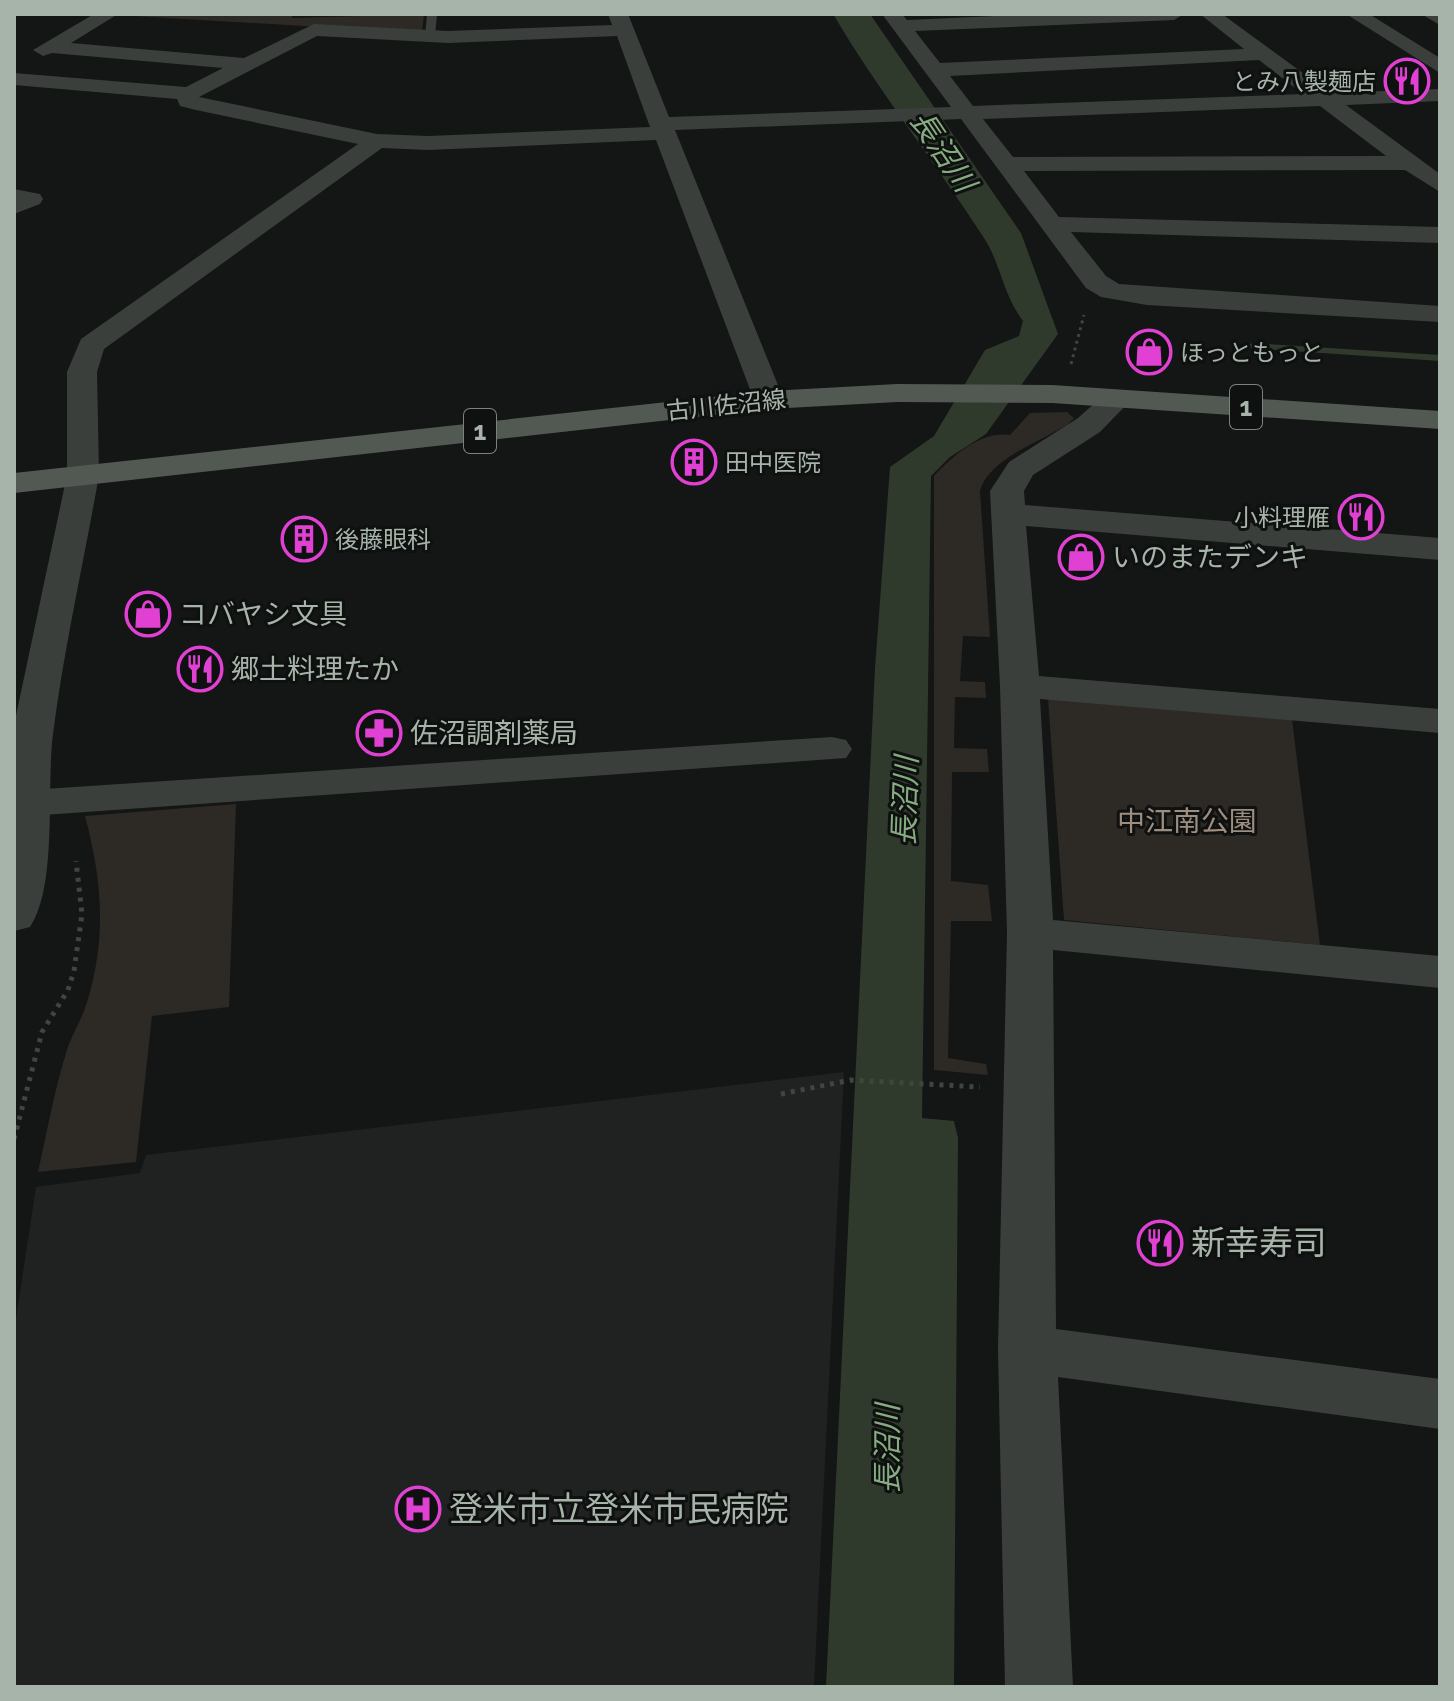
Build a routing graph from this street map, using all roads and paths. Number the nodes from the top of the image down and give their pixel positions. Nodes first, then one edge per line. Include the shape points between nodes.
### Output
1 (108, 14) edge
2 (432, 14) edge
3 (1174, 14) edge
4 (1210, 14) edge
5 (1356, 14) edge
6 (1431, 14) edge
7 (1440, 19) edge
8 (896, 20) edge
9 (621, 22) edge
10 (430, 36) junction
11 (48, 47) junction
12 (1265, 54) junction
13 (247, 64) junction
14 (1438, 64) edge
15 (935, 70) junction
16 (14, 78) edge
17 (189, 94) junction
18 (1440, 95) edge
19 (1331, 101) junction
20 (954, 113) junction
21 (661, 129) junction
22 (377, 141) junction
23 (1411, 163) junction
24 (1005, 164) junction
25 (1440, 185) edge
26 (14, 196) edge
27 (14, 207) edge
28 (1051, 224) junction
29 (1440, 235) edge
30 (1111, 291) junction
31 (1440, 314) edge
32 (1070, 369) dead end
33 (1117, 399) junction
34 (769, 400) junction
35 (1440, 420) edge
36 (83, 475) junction
37 (14, 483) edge
38 (1007, 514) junction
39 (1440, 549) edge
40 (1020, 686) junction
41 (1440, 721) edge
42 (832, 749) dead end
43 (49, 802) junction
44 (14, 917) edge
45 (1030, 933) junction
46 (1440, 972) edge
47 (990, 1088) dead end
48 (781, 1094) dead end
49 (14, 1139) edge
50 (1027, 1349) junction
51 (1440, 1404) edge
52 (1039, 1687) edge

1 - 11 street
2 - 10 lane
3 - 8 street
4 - 12 street
5 - 14 street
6 - 7 street
8 - 15 street
9 - 10 street
9 - 21 street
10 - 13 street via 314,30
11 - 13 street
11 - 16 street
12 - 15 street
12 - 19 street
13 - 17 street
15 - 20 street
16 - 17 street
17 - 22 street via 188,101
18 - 19 street
19 - 20 street
19 - 23 street
20 - 21 street
20 - 24 street
21 - 22 street via 443,143
21 - 34 street
22 - 36 street via 91,345 82,372
23 - 24 street
23 - 25 street
24 - 28 street
26 - 27 street via 31,199
28 - 29 street
28 - 30 street via 1096,282
30 - 31 street
30 - 32 path via 1088,298
33 - 34 main road, 古川佐沼線 / 1 via 948,392
33 - 35 main road, 古川佐沼線 / 1
33 - 38 street via 1089,425 1021,469 1007,491
34 - 36 main road, 古川佐沼線 / 1
36 - 37 main road, 古川佐沼線 / 1
36 - 43 street via 32,736
38 - 39 street
38 - 40 street
40 - 41 street
40 - 45 street
42 - 43 street
43 - 44 street via 24,865
43 - 49 path via 82,914 74,971 42,1032
45 - 46 street
45 - 50 street
47 - 48 path via 851,1080
50 - 51 street
50 - 52 street

